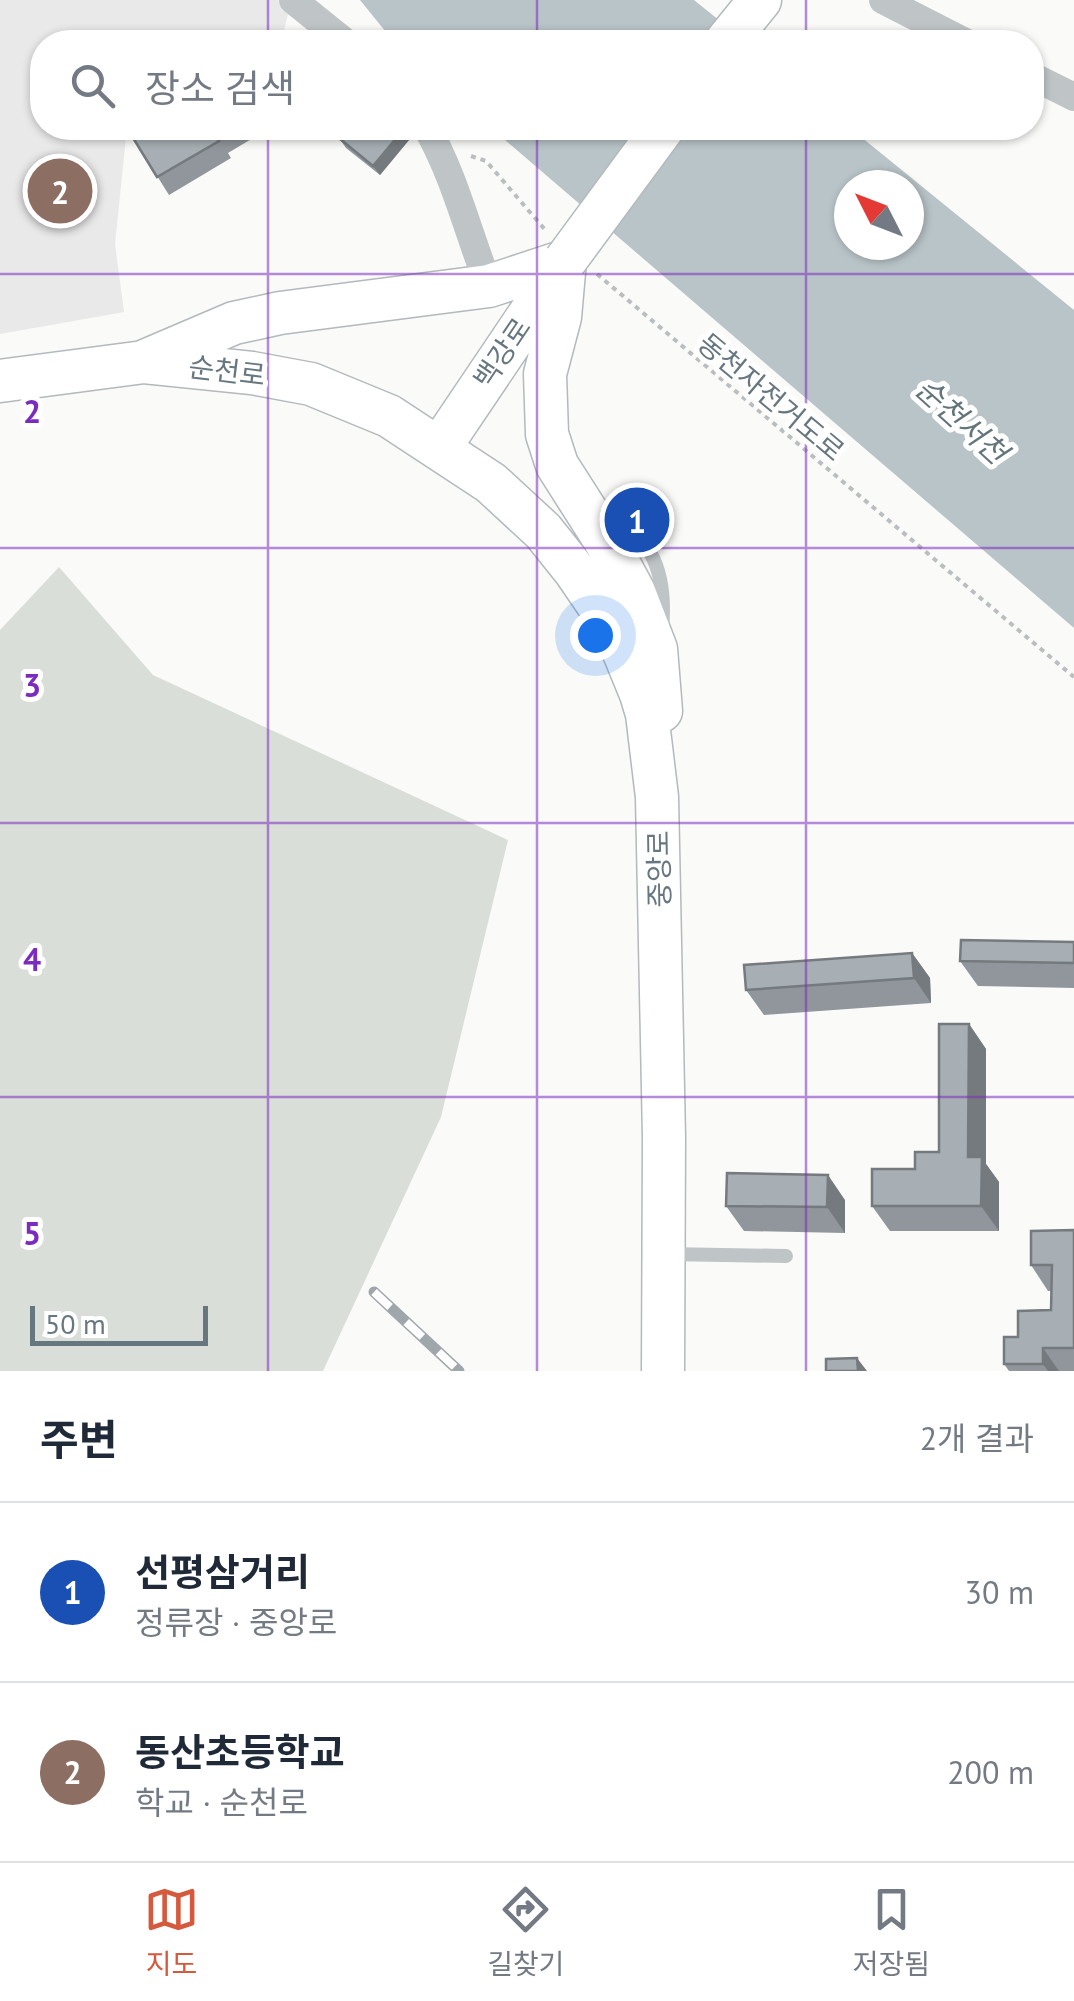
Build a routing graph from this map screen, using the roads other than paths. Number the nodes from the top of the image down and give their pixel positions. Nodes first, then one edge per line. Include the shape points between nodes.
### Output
1 (292, 0) edge
2 (883, 0) edge
3 (330, 30) edge
4 (942, 30) edge
5 (1044, 82) edge
6 (1074, 98) edge
7 (435, 140) edge
8 (654, 140) edge
9 (571, 256) junction
10 (490, 286) junction
11 (144, 362) junction
12 (0, 381) edge
13 (440, 446) junction
14 (657, 797) junction
15 (663, 1254) junction
16 (786, 1256) dead end
17 (663, 1371) edge

1 - 3 street
2 - 4 street
5 - 6 street
7 - 10 street
8 - 9 main road, 백강로, bridge
9 - 10 main road
9 - 13 main road, 백강로
9 - 14 main road via 544,374 547,434 557,465 634,592 656,649 662,730
10 - 11 main road via 234,322
11 - 12 main road, 순천로
11 - 13 main road, 순천로 via 310,384 389,416
13 - 14 main road, 중앙로 via 543,531 614,628 647,714
14 - 15 main road, 중앙로
15 - 16 lane
15 - 17 main road, 중앙로

